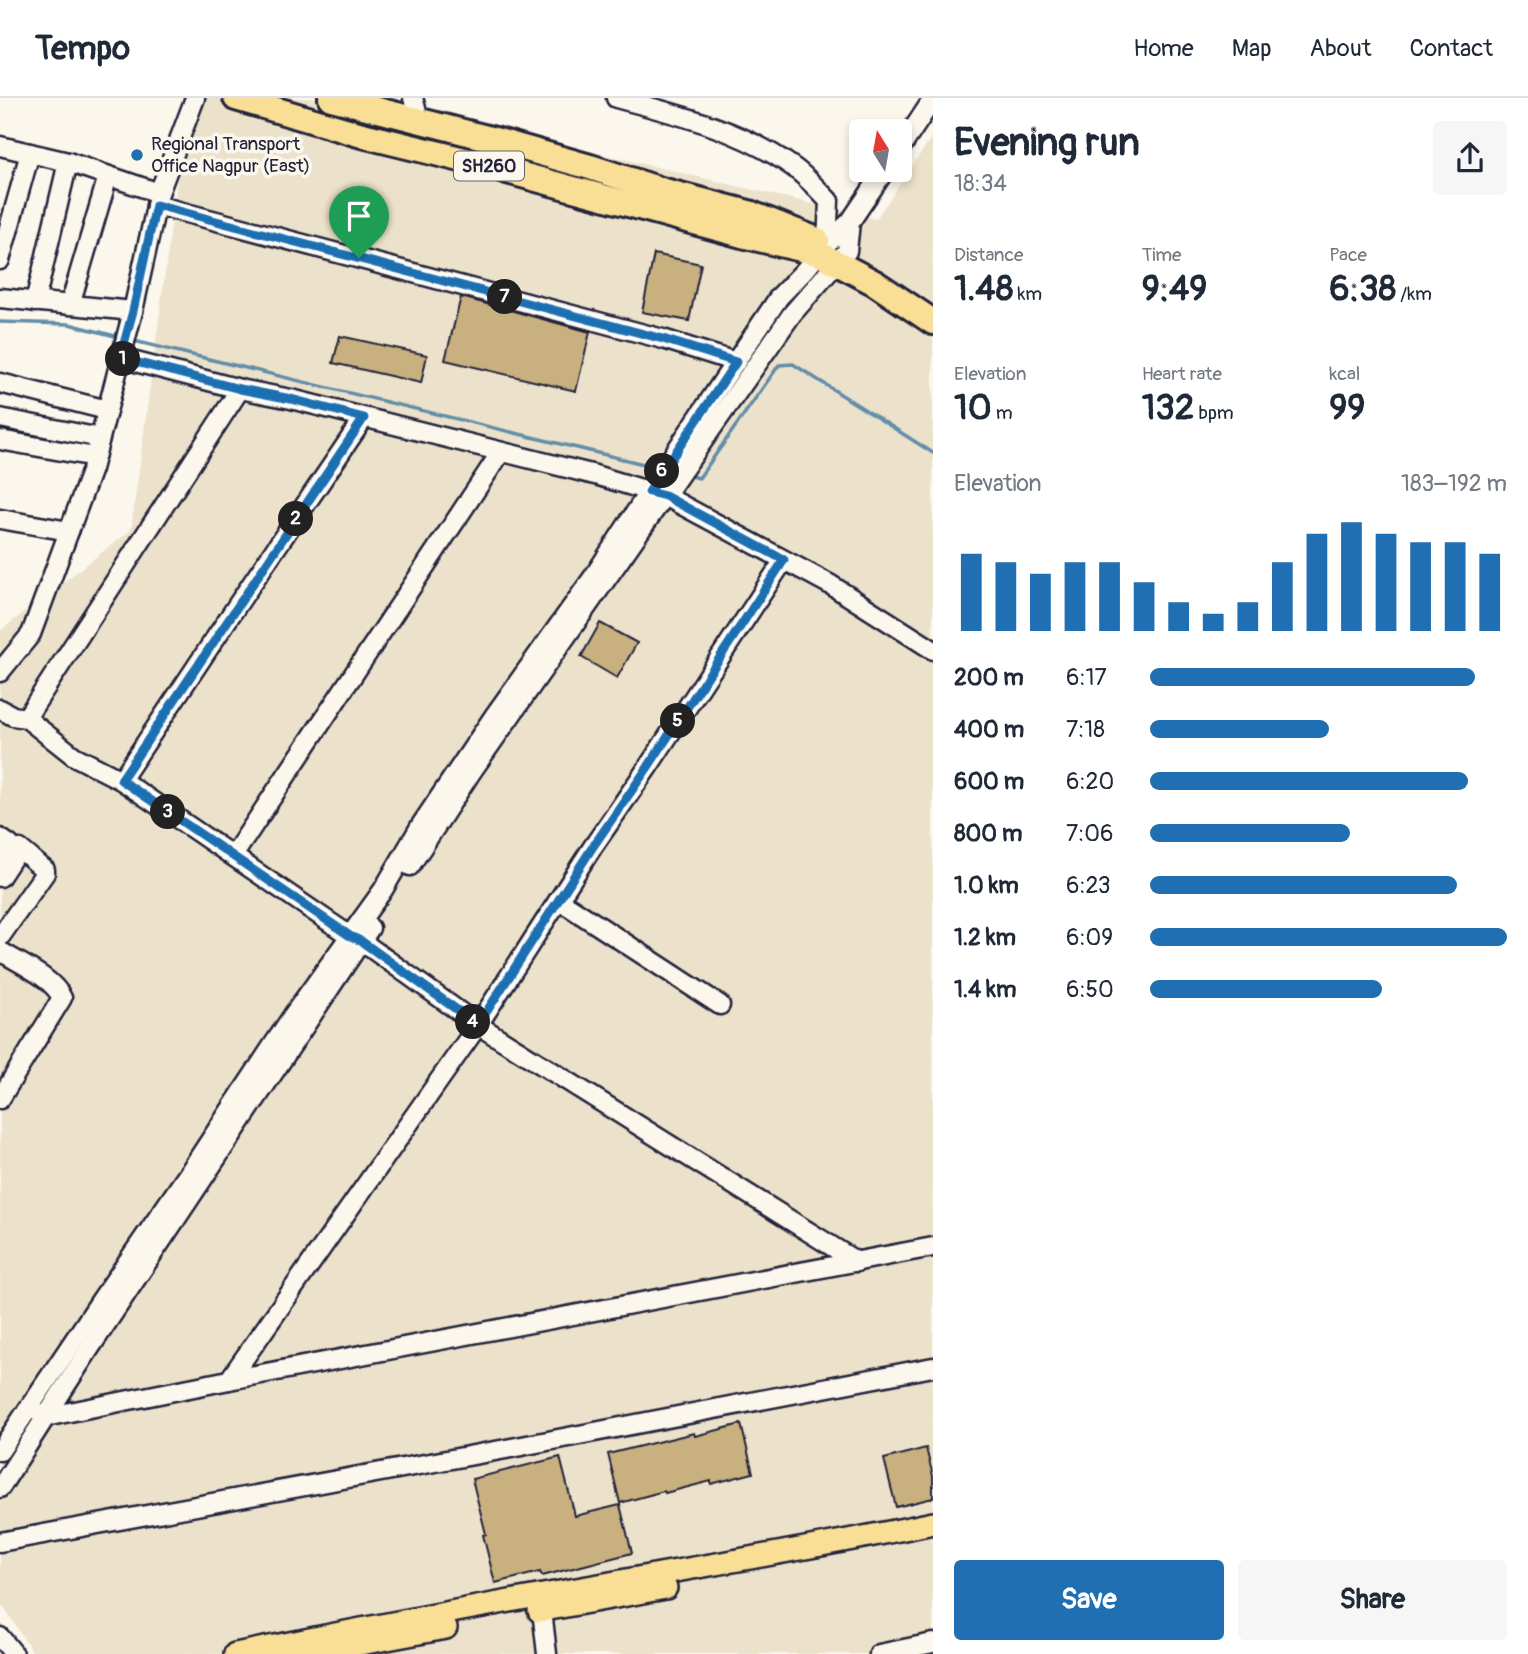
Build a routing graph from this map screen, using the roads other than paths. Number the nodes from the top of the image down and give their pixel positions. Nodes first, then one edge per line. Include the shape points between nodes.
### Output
1 (195, 98) edge
2 (236, 98) edge
3 (331, 98) edge
4 (616, 98) edge
5 (933, 99) edge
6 (674, 105) edge
7 (416, 109) edge
8 (912, 131) edge
9 (0, 146) edge
10 (30, 153) junction
11 (68, 162) junction
12 (108, 176) junction
13 (878, 182) edge
14 (157, 199) junction
15 (832, 252) junction
16 (0, 260) edge
17 (0, 298) edge
18 (35, 302) junction
19 (933, 304) edge
20 (70, 305) junction
21 (133, 311) junction
22 (933, 322) edge
23 (120, 358) junction
24 (736, 362) junction
25 (0, 383) edge
26 (240, 389) junction
27 (107, 410) junction
28 (0, 418) edge
29 (364, 418) junction
30 (100, 439) junction
31 (0, 440) edge
32 (501, 452) junction
33 (96, 457) junction
34 (657, 494) junction
35 (0, 519) edge
36 (69, 531) junction
37 (784, 560) junction
38 (933, 650) edge
39 (0, 672) edge
40 (0, 709) edge
41 (26, 718) junction
42 (121, 780) junction
43 (0, 838) edge
44 (233, 856) junction
45 (0, 866) edge
46 (0, 877) edge
47 (559, 900) junction
48 (0, 937) edge
49 (356, 939) junction
50 (0, 951) edge
51 (720, 1005) dead end
52 (478, 1025) junction
53 (0, 1099) edge
54 (933, 1247) edge
55 (857, 1262) junction
56 (933, 1367) edge
57 (229, 1380) junction
58 (37, 1413) junction
59 (0, 1451) edge
60 (0, 1488) edge
61 (933, 1523) edge
62 (933, 1538) edge
63 (0, 1542) edge
64 (540, 1603) junction
65 (0, 1637) edge
66 (933, 1643) edge
67 (14, 1654) edge
68 (235, 1654) edge
69 (307, 1654) edge
70 (547, 1654) edge
71 (882, 1654) edge

1 - 14 street
2 - 15 highway, SH260 via 742,235
3 - 7 highway
4 - 6 street
5 - 8 street
6 - 15 street via 794,168 829,201
7 - 15 highway via 661,190 749,213
9 - 10 street
10 - 11 street
10 - 16 street
11 - 12 street
11 - 18 street
12 - 14 street
12 - 20 street
13 - 15 street
14 - 21 street
14 - 24 street
15 - 19 highway via 905,285
15 - 22 highway, SH260
15 - 24 street via 805,270 779,298
15 - 34 street via 792,314
17 - 18 street
18 - 20 street
20 - 21 street
21 - 23 street
23 - 26 street
23 - 27 street
24 - 34 street
25 - 27 street
26 - 29 street
26 - 41 street
27 - 30 street
28 - 30 street
29 - 32 street
29 - 42 street
30 - 33 street
31 - 33 street
32 - 34 street
32 - 44 street
33 - 36 street
34 - 37 street
34 - 49 street
35 - 36 street
36 - 39 street via 30,634
37 - 38 street
37 - 47 street
40 - 41 street
41 - 42 street via 74,756
42 - 44 street
43 - 45 street via 11,848
44 - 49 street
46 - 48 street via 20,849 45,870
47 - 51 street
47 - 52 street
49 - 52 street
49 - 58 street
50 - 53 street via 48,981 62,998
52 - 55 street
52 - 57 street
54 - 55 street
55 - 57 street
56 - 63 street
57 - 58 street
58 - 59 street
58 - 60 street
61 - 64 main road
62 - 64 main road
64 - 68 main road via 337,1633
64 - 69 main road
64 - 70 street
65 - 67 street
66 - 71 street

